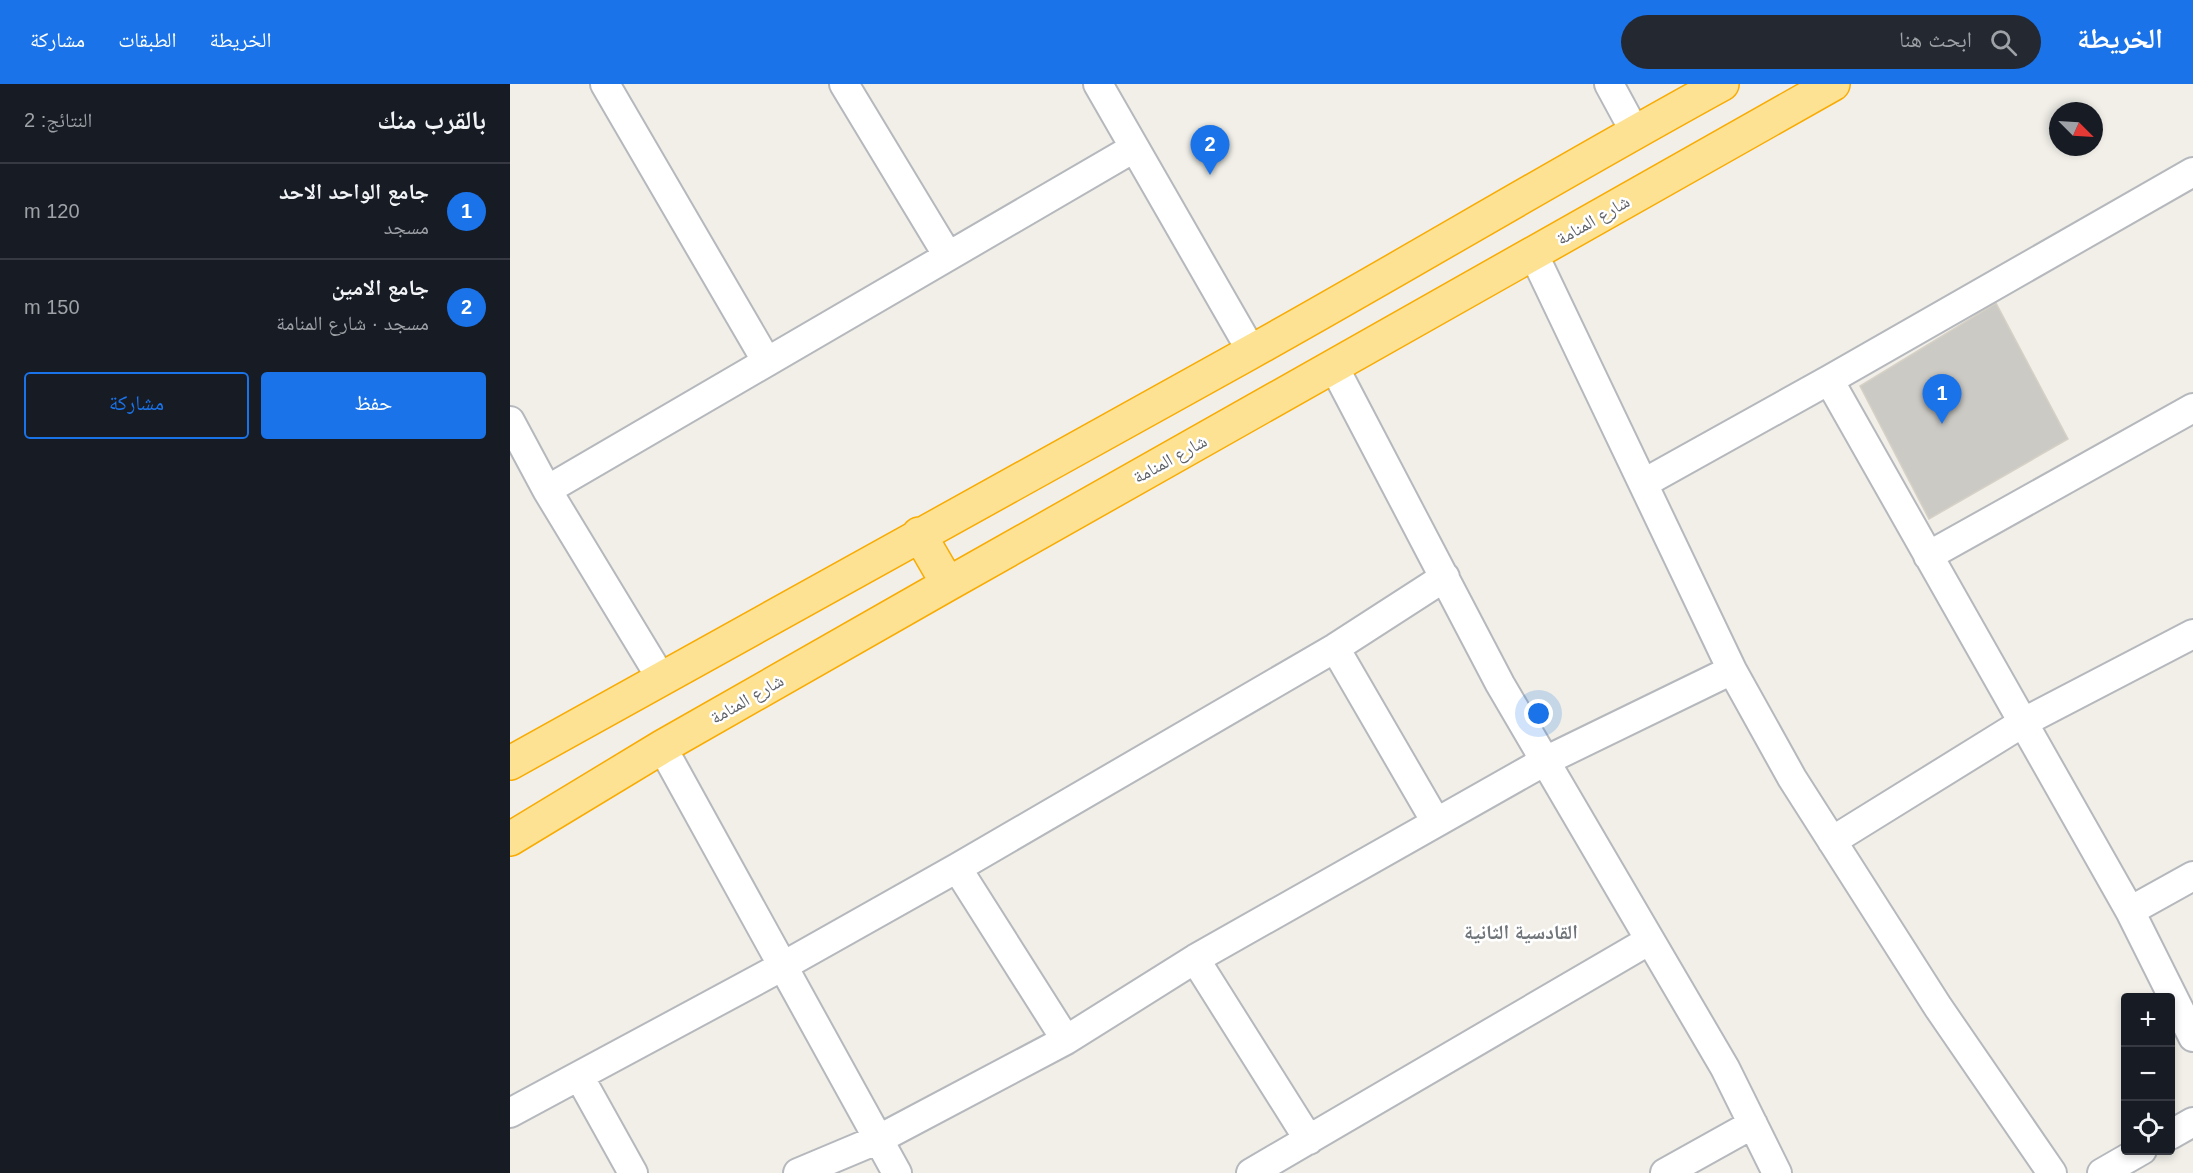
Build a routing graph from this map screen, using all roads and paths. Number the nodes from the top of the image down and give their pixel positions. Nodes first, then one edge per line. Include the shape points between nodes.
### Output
1 (605, 84) edge
2 (844, 84) edge
3 (1098, 84) edge
4 (1609, 84) edge
5 (1722, 84) edge
6 (1833, 84) edge
7 (1635, 132) junction
8 (1134, 148) junction
9 (2193, 172) edge
10 (1533, 254) junction
11 (948, 256) junction
12 (1252, 352) junction
13 (767, 362) junction
14 (1334, 367) junction
15 (1829, 380) junction
16 (2193, 408) edge
17 (510, 421) edge
18 (1644, 483) junction
19 (548, 490) junction
20 (919, 534) junction
21 (1928, 556) junction
22 (1445, 577) junction
23 (948, 584) junction
24 (2193, 634) edge
25 (1335, 648) junction
26 (1732, 670) junction
27 (661, 678) junction
28 (2024, 722) junction
29 (662, 747) junction
30 (1545, 761) junction
31 (510, 764) edge
32 (1436, 822) junction
33 (510, 839) edge
34 (1832, 841) junction
35 (957, 868) junction
36 (2193, 876) edge
37 (2130, 911) junction
38 (1650, 940) junction
39 (1195, 959) junction
40 (783, 966) junction
41 (2193, 1037) edge
42 (1066, 1040) junction
43 (579, 1076) junction
44 (510, 1113) edge
45 (2193, 1122) edge
46 (1753, 1125) junction
47 (2175, 1132) edge
48 (879, 1139) junction
49 (1308, 1140) junction
50 (2133, 1155) edge
51 (633, 1173) edge
52 (798, 1173) edge
53 (897, 1173) edge
54 (1251, 1173) edge
55 (1665, 1173) edge
56 (1777, 1173) edge
57 (2052, 1173) edge
58 (2102, 1173) edge

1 - 13 street
2 - 11 street
3 - 8 street
4 - 7 street
5 - 7 highway
6 - 10 highway, شارع المنامة
7 - 12 highway
8 - 11 street
8 - 12 street
9 - 15 street
10 - 14 highway, شارع المنامة
10 - 18 street
11 - 13 street
12 - 20 highway
13 - 19 street
14 - 22 street
14 - 23 highway, شارع المنامة
15 - 18 street
15 - 21 street
16 - 21 street
17 - 19 street
18 - 26 street
19 - 27 street
20 - 23 highway
20 - 27 highway
21 - 28 street
22 - 25 street
22 - 30 street
23 - 29 highway, شارع المنامة
24 - 28 street
25 - 32 street
25 - 35 street
26 - 30 street
26 - 34 street
27 - 31 highway
28 - 34 street
28 - 37 street
29 - 33 highway, شارع المنامة
29 - 40 street
30 - 32 street
30 - 38 street
32 - 39 street
34 - 57 street via 1938,1007
35 - 40 street
35 - 42 street
36 - 37 street
37 - 41 street
38 - 46 street via 1725,1068
38 - 49 street
39 - 42 street
39 - 49 street
40 - 43 street
40 - 48 street
42 - 48 street
43 - 44 street
43 - 51 street
45 - 47 street
46 - 55 street
46 - 56 street
48 - 52 street
48 - 53 street
49 - 54 street
50 - 58 street

